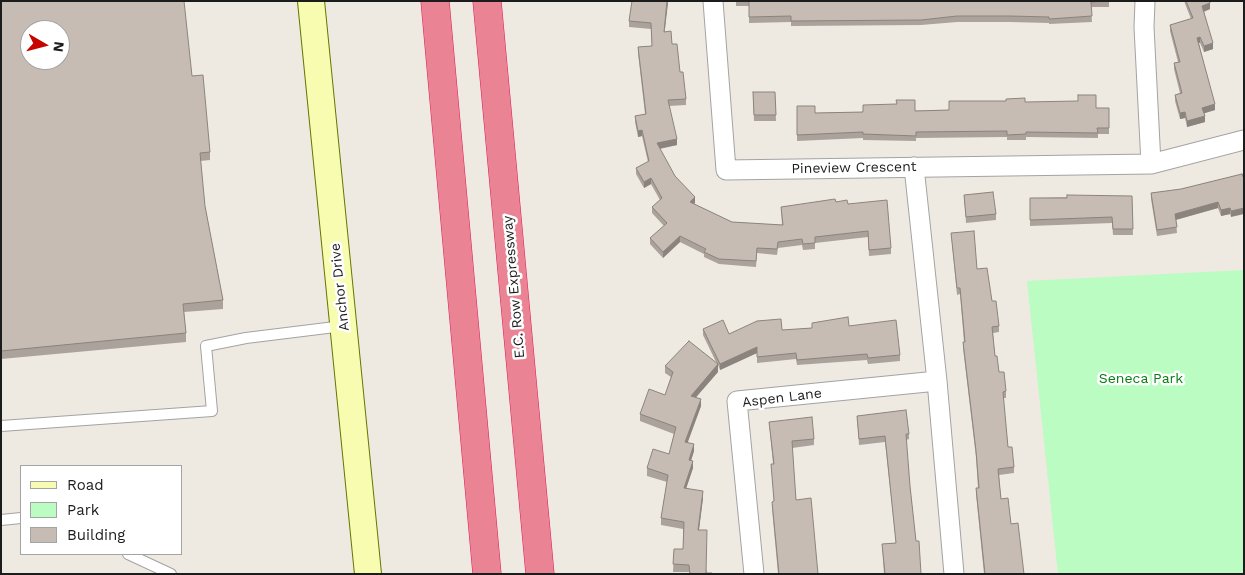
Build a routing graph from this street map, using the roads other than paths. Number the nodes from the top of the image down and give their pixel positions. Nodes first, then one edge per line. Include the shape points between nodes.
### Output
1 (311, 1) edge
2 (435, 1) edge
3 (487, 1) edge
4 (713, 1) edge
5 (1145, 1) edge
6 (1244, 140) edge
7 (1151, 164) junction
8 (914, 167) junction
9 (344, 326) junction
10 (937, 381) junction
11 (1, 426) edge
12 (20, 518) edge
13 (1, 520) edge
14 (130, 555) edge
15 (171, 574) edge
16 (368, 574) edge
17 (487, 574) edge
18 (540, 574) edge
19 (754, 574) edge
20 (954, 574) edge

1 - 9 street, Anchor Drive
2 - 17 highway
3 - 18 highway, E.C. Row Expressway
4 - 8 street, Pineview Crescent via 726,170
5 - 7 street
6 - 7 street, Pineview Crescent
7 - 8 street, Pineview Crescent
8 - 10 street
9 - 11 lane via 206,346 212,411
9 - 16 street, Anchor Drive
10 - 19 street, Aspen Lane via 736,401
10 - 20 street
12 - 13 lane
14 - 15 lane

